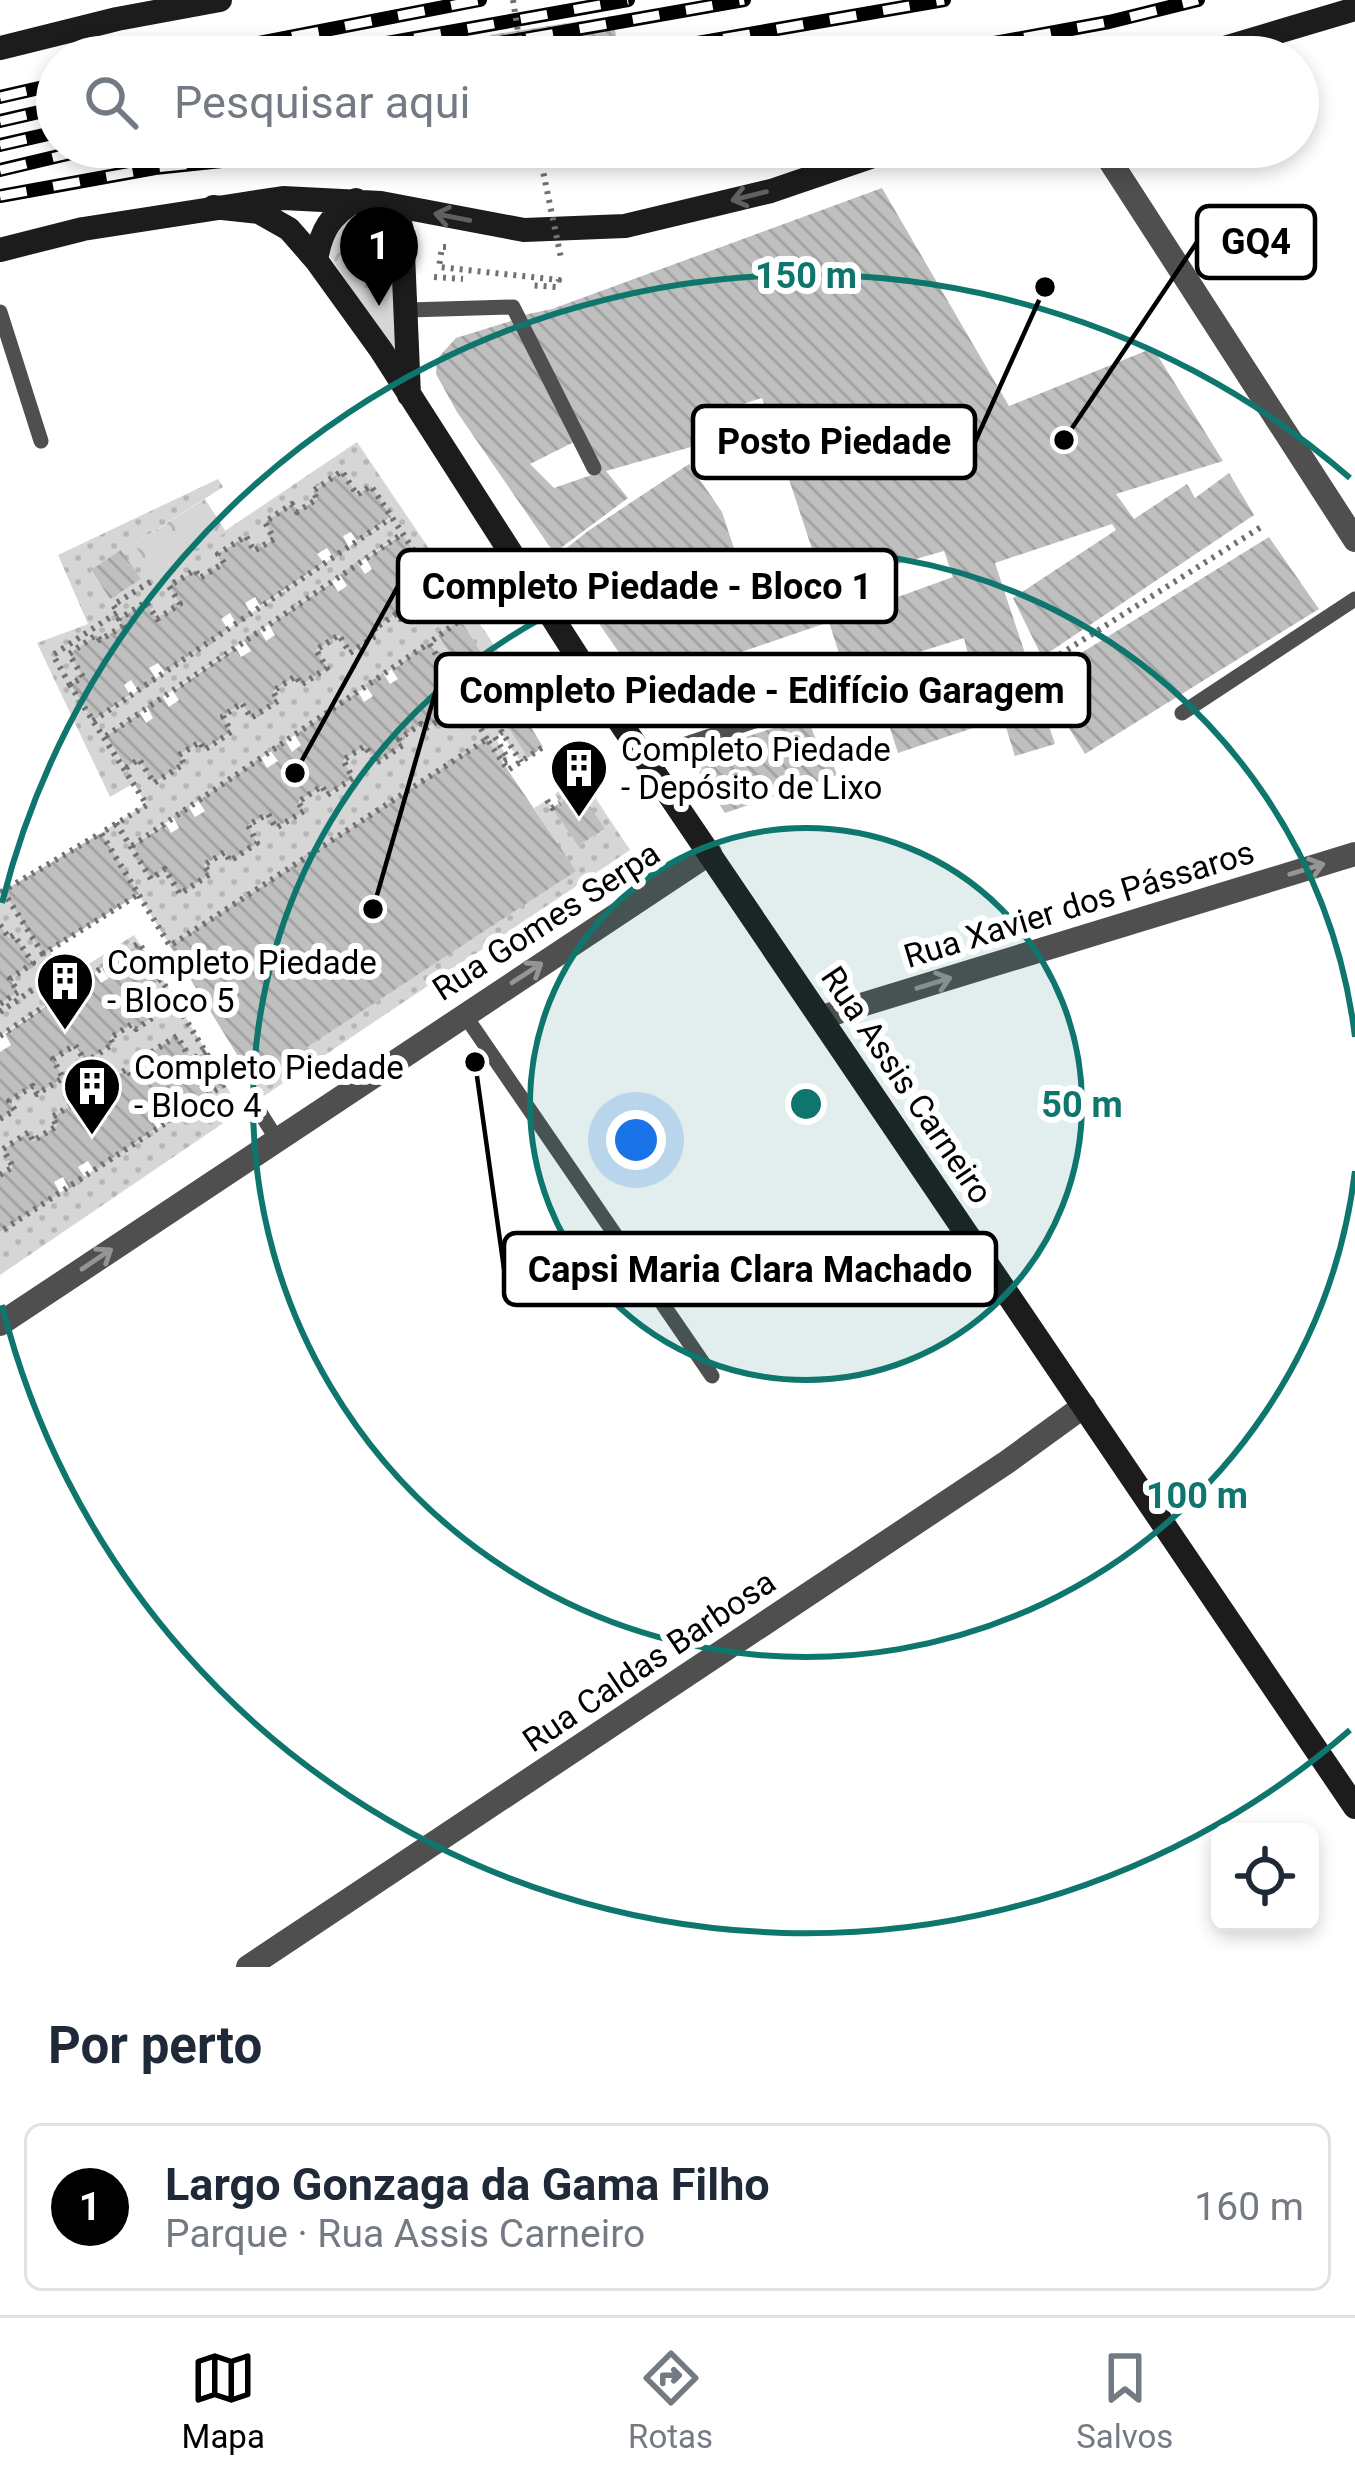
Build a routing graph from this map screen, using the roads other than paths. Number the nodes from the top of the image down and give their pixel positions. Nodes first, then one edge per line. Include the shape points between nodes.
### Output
1 (220, 0) edge
2 (1355, 8) edge
3 (116, 10) edge
4 (36, 36) edge
5 (37, 36) edge
6 (1263, 36) edge
7 (0, 48) edge
8 (837, 168) edge
9 (1116, 168) edge
10 (368, 202) junction
11 (213, 207) junction
12 (0, 250) edge
13 (316, 260) junction
14 (408, 310) junction
15 (0, 312) edge
16 (409, 397) junction
17 (41, 441) dead end
18 (594, 468) dead end
19 (1355, 540) edge
20 (1355, 599) edge
21 (868, 683) dead end
22 (1182, 713) dead end
23 (644, 758) junction
24 (710, 853) junction
25 (1355, 854) edge
26 (464, 1014) junction
27 (822, 1017) junction
28 (254, 1103) dead end
29 (276, 1138) junction
30 (0, 1324) edge
31 (712, 1376) dead end
32 (1084, 1406) junction
33 (1355, 1808) edge
34 (248, 1967) edge

1 - 3 street
2 - 6 street
3 - 5 street
4 - 7 street
8 -> 10 street via 625,226 524,230
9 - 19 street
10 - 11 street via 283,198
10 - 13 street via 328,221
10 - 14 street via 399,220
11 - 12 street
11 - 13 street, Rua Assis Carneiro via 275,218
13 - 16 street, Rua Assis Carneiro
14 - 16 street
14 - 18 lane via 513,307
15 - 17 lane
16 - 23 street, Rua Assis Carneiro
20 - 22 lane
21 - 23 lane
23 - 24 street, Rua Assis Carneiro
26 -> 24 street, Rua Gomes Serpa
24 - 27 street, Rua Assis Carneiro
27 -> 25 street, Rua Xavier dos Pássaros
26 - 29 street, Rua Gomes Serpa
26 - 31 lane
27 - 32 street, Rua Assis Carneiro
28 - 29 lane
30 -> 29 street, Rua Gomes Serpa
32 - 33 street, Rua Assis Carneiro
32 - 34 street, Rua Caldas Barbosa

